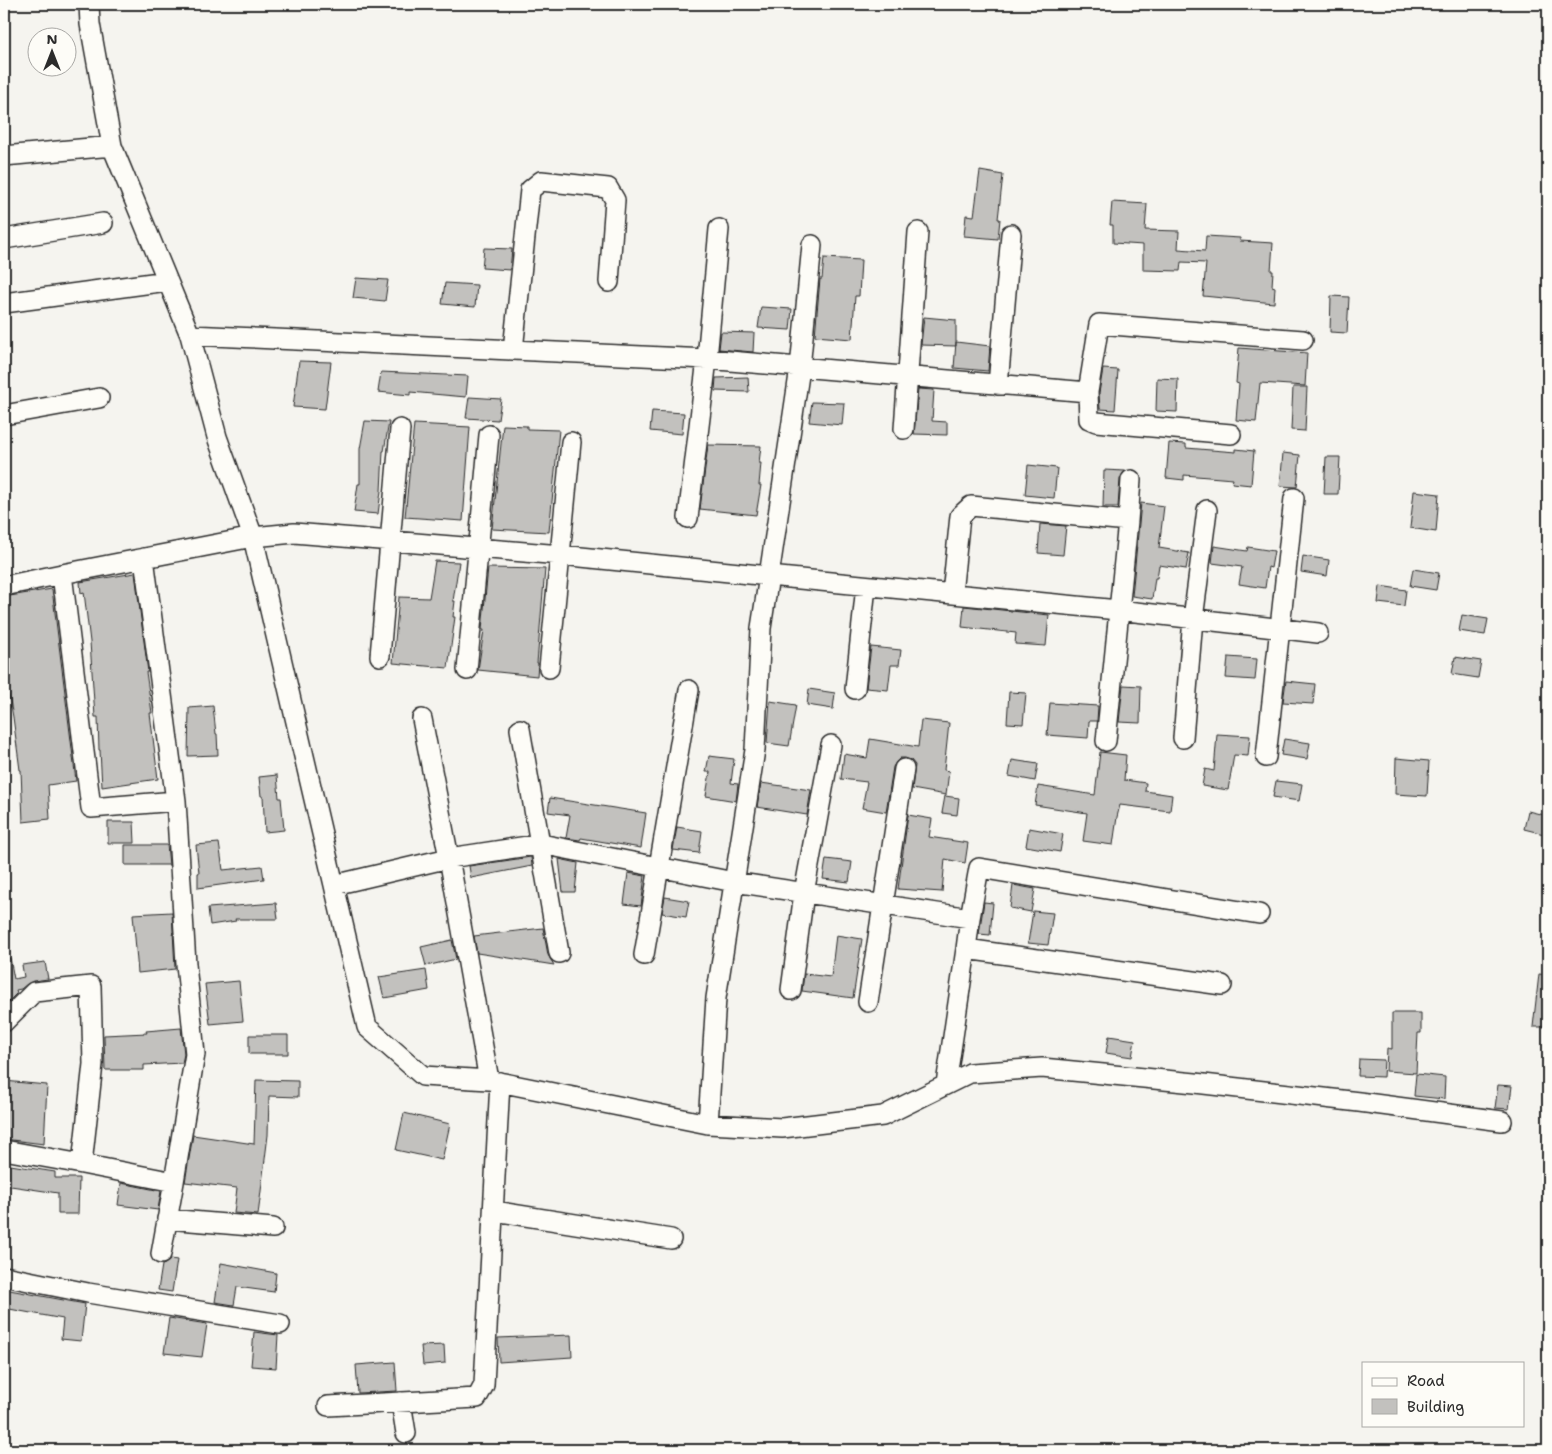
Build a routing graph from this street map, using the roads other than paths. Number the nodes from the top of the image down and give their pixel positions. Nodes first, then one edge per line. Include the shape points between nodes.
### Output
1 (89, 4) edge
2 (112, 146) junction
3 (4, 156) edge
4 (103, 223) dead end
5 (719, 229) dead end
6 (918, 232) dead end
7 (1011, 234) dead end
8 (4, 239) edge
9 (812, 245) dead end
10 (167, 281) junction
11 (609, 282) dead end
12 (4, 304) edge
13 (190, 335) junction
14 (1303, 340) dead end
15 (513, 350) junction
16 (707, 359) junction
17 (800, 368) junction
18 (907, 377) junction
19 (998, 386) junction
20 (1088, 392) junction
21 (99, 398) dead end
22 (4, 415) edge
23 (904, 429) dead end
24 (400, 430) dead end
25 (488, 434) dead end
26 (1231, 434) dead end
27 (571, 442) dead end
28 (1132, 480) dead end
29 (1294, 498) dead end
30 (1207, 510) dead end
31 (688, 518) dead end
32 (1128, 521) junction
33 (253, 537) junction
34 (391, 541) junction
35 (478, 548) junction
36 (561, 555) junction
37 (144, 558) junction
38 (62, 574) junction
39 (769, 576) junction
40 (4, 586) edge
41 (866, 586) junction
42 (952, 594) junction
43 (1118, 610) junction
44 (1193, 618) junction
45 (1280, 629) junction
46 (1318, 633) dead end
47 (380, 656) dead end
48 (549, 668) dead end
49 (467, 670) dead end
50 (855, 689) dead end
51 (689, 690) dead end
52 (422, 719) dead end
53 (520, 729) dead end
54 (1183, 738) dead end
55 (1106, 741) dead end
56 (831, 745) dead end
57 (1266, 757) dead end
58 (904, 769) dead end
59 (176, 801) junction
60 (541, 844) junction
61 (449, 858) junction
62 (660, 867) junction
63 (734, 882) junction
64 (334, 885) junction
65 (804, 893) junction
66 (882, 905) junction
67 (1259, 914) dead end
68 (970, 918) junction
69 (966, 950) junction
70 (559, 953) dead end
71 (644, 955) dead end
72 (1222, 985) dead end
73 (791, 990) dead end
74 (868, 1002) dead end
75 (4, 1022) edge
76 (494, 1081) junction
77 (946, 1084) junction
78 (1502, 1121) dead end
79 (708, 1124) junction
80 (4, 1150) edge
81 (82, 1164) junction
82 (174, 1182) junction
83 (494, 1211) junction
84 (167, 1219) junction
85 (272, 1228) dead end
86 (671, 1239) dead end
87 (161, 1254) dead end
88 (4, 1276) edge
89 (280, 1324) dead end
90 (401, 1402) junction
91 (328, 1406) dead end
92 (406, 1432) dead end

1 - 2 street
2 - 3 street
2 - 10 street
4 - 8 street
5 - 16 street
6 - 18 street
7 - 19 street
9 - 17 street
10 - 12 street
10 - 13 street
11 - 15 street via 615,200 608,188 541,181 530,190
13 - 15 street
13 - 33 street via 217,437
14 - 20 street via 1099,324
15 - 16 street
16 - 17 street
16 - 31 street
17 - 18 street
17 - 39 street
18 - 19 street
18 - 23 street
19 - 20 street
20 - 26 street via 1089,419 1096,422
21 - 22 street
24 - 34 street
25 - 35 street
27 - 36 street
28 - 32 street
29 - 45 street
30 - 44 street
32 - 42 street via 971,506 960,516
32 - 43 street
33 - 34 street via 294,533
33 - 37 street
33 - 64 street
34 - 35 street
34 - 47 street
35 - 36 street
35 - 49 street
36 - 39 street
36 - 48 street
37 - 38 street
37 - 59 street
38 - 40 street
38 - 59 street via 91,808
39 - 41 street
39 - 63 street via 761,628 755,750
41 - 42 street
41 - 50 street
42 - 43 street
43 - 44 street
43 - 55 street
44 - 45 street
44 - 54 street
45 - 46 street
45 - 57 street
51 - 62 street
52 - 61 street
53 - 60 street
56 - 65 street
58 - 66 street
59 - 82 street via 195,1054
60 - 61 street
60 - 62 street
60 - 70 street
61 - 64 street
61 - 76 street
62 - 63 street
62 - 71 street
63 - 65 street
63 - 79 street via 716,998
64 - 76 street via 367,1027 423,1076
65 - 66 street
65 - 73 street
66 - 68 street
66 - 74 street
67 - 68 street via 979,868
68 - 69 street
69 - 72 street
69 - 77 street
75 - 81 street via 34,992 91,986 93,1064
76 - 79 street
76 - 83 street
77 - 78 street via 970,1073 1042,1068 1204,1084
77 - 79 street via 884,1116 782,1128
80 - 81 street
81 - 82 street
82 - 84 street
83 - 86 street
83 - 90 street via 484,1385 477,1398
84 - 85 street
84 - 87 street
88 - 89 street
90 - 91 street
90 - 92 street

